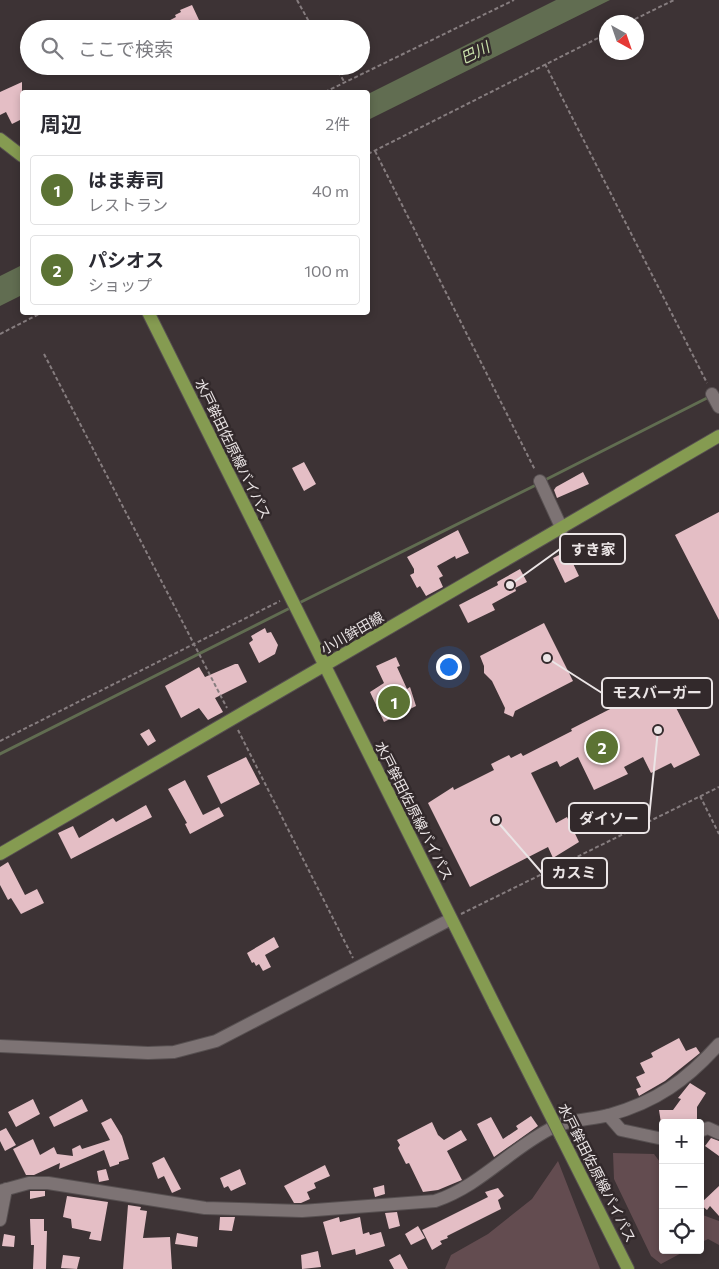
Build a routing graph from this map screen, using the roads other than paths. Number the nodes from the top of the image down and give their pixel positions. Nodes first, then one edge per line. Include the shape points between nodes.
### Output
1 (0, 139) edge
2 (20, 154) edge
3 (149, 315) edge
4 (719, 436) edge
5 (542, 483) road end
6 (562, 529) junction
7 (324, 666) junction
8 (0, 854) edge
9 (451, 919) junction
10 (719, 1044) edge
11 (0, 1046) edge
12 (608, 1115) junction
13 (704, 1130) edge
14 (719, 1133) edge
15 (659, 1138) edge
16 (3, 1190) edge
17 (0, 1220) edge
18 (628, 1269) edge

1 - 2 main road
3 - 7 main road, 水戸鉾田佐原線バイパス
4 - 6 main road, 小川鉾田線
5 - 6 street
6 - 7 main road, 小川鉾田線
7 - 8 main road, 小川鉾田線
7 - 9 main road, 水戸鉾田佐原線バイパス
9 - 11 street via 216,1041 174,1052 148,1053
9 - 18 main road, 水戸鉾田佐原線バイパス, bridge
10 - 12 street via 686,1078 657,1098
12 - 15 street via 621,1130
12 - 16 street via 553,1127 455,1194 417,1203 302,1211 205,1208 48,1183 29,1183
13 - 14 street
16 - 17 street

